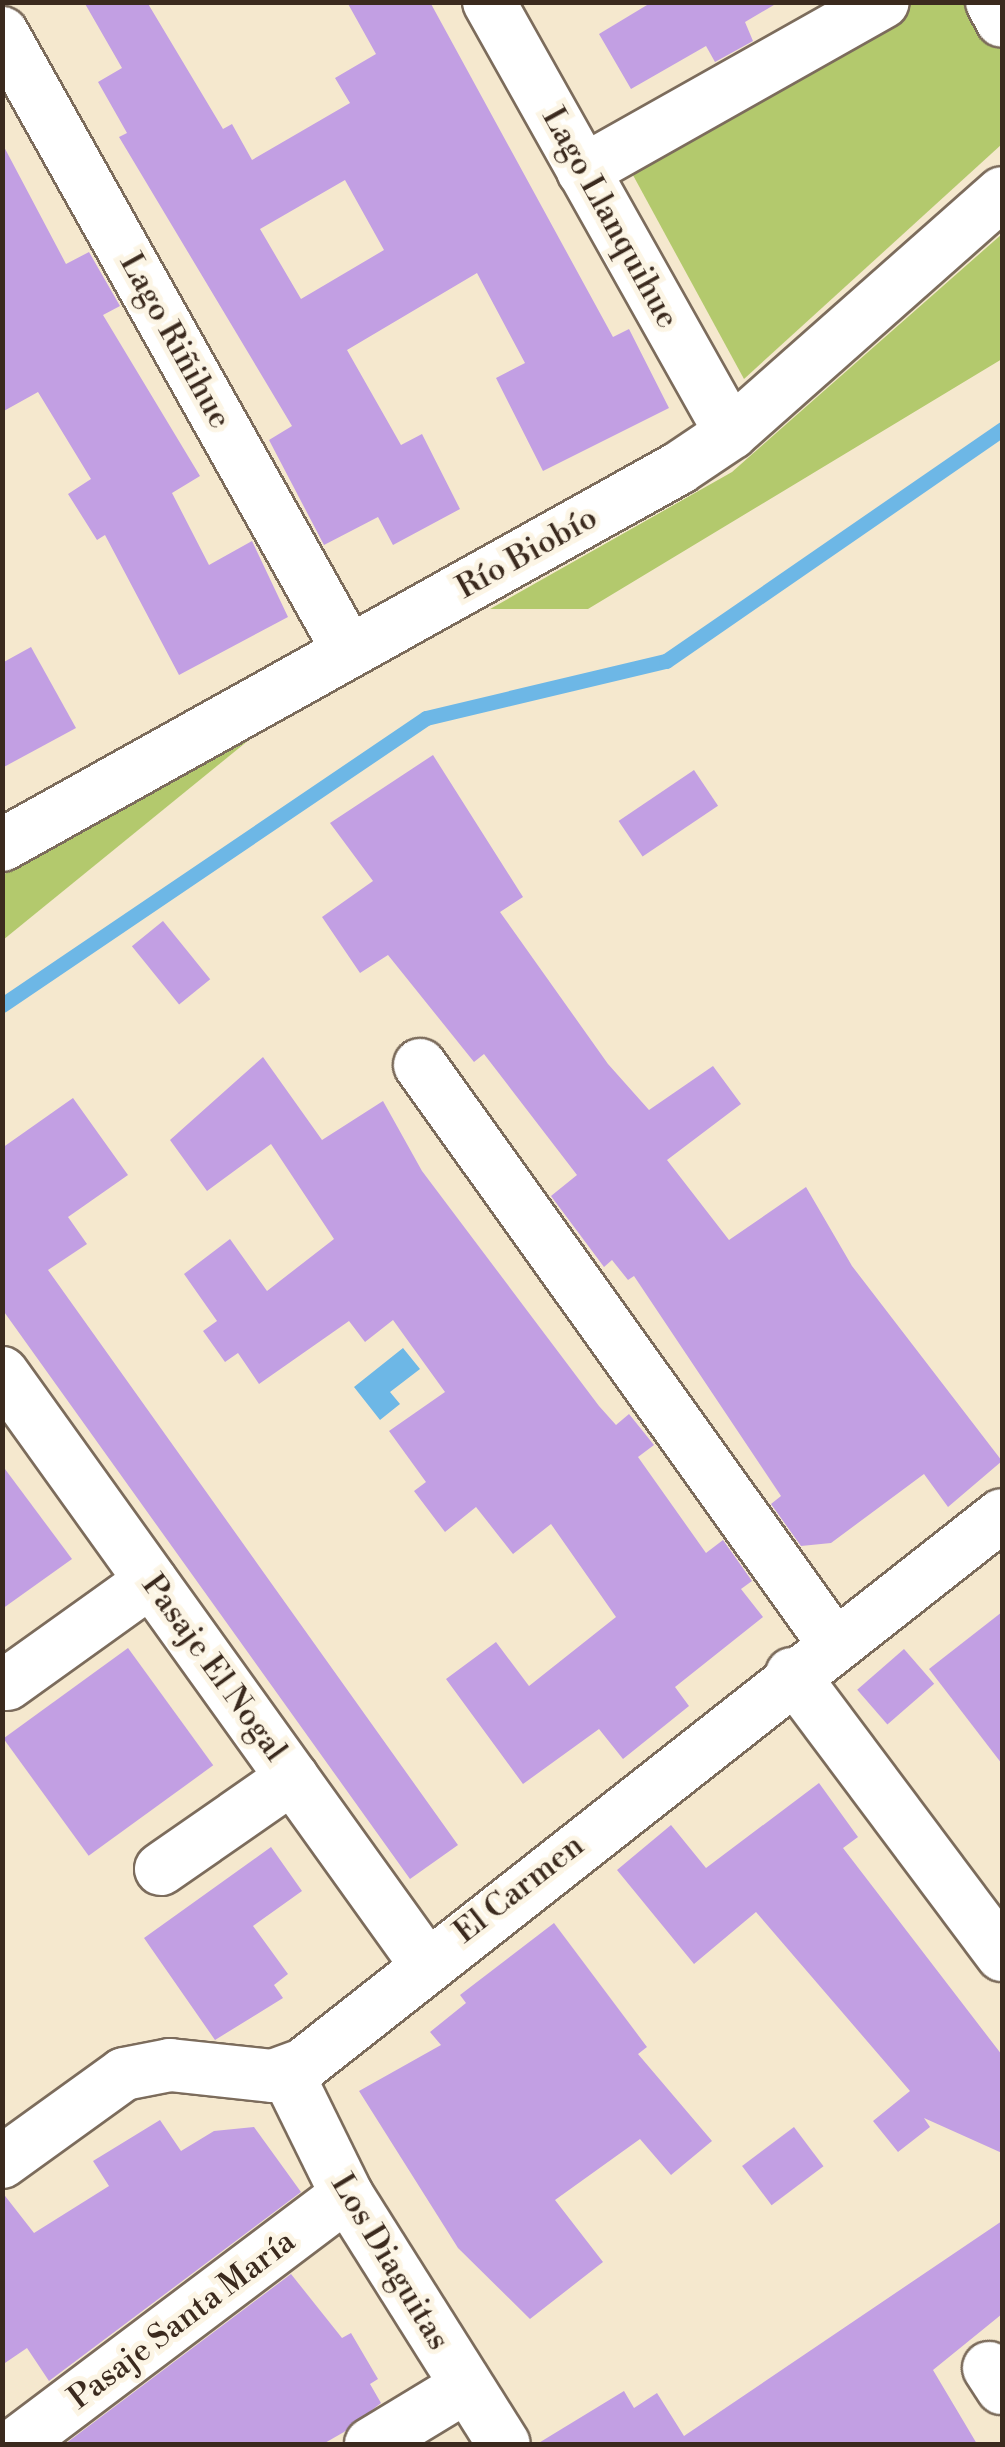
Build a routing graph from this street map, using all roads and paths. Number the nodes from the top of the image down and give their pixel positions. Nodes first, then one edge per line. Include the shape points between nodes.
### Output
1 (488, 2) edge
2 (882, 2) edge
3 (992, 2) edge
4 (1002, 21) edge
5 (2, 33) edge
6 (583, 171) junction
7 (1002, 193) edge
8 (731, 433) junction
9 (348, 650) junction
10 (2, 845) edge
11 (420, 1065) dead end
12 (2, 1372) edge
13 (1002, 1514) edge
14 (151, 1581) junction
15 (832, 1642) junction
16 (792, 1674) junction
17 (7, 1684) dead end
18 (292, 1778) junction
19 (161, 1869) dead end
20 (1002, 1954) edge
21 (425, 1964) junction
22 (287, 2073) junction
23 (2, 2162) edge
24 (347, 2195) junction
25 (466, 2387) junction
26 (16, 2444) edge
27 (372, 2444) edge
28 (504, 2444) edge

1 - 6 street, Lago Llanquihue
2 - 6 street
3 - 4 street
5 - 9 street, Lago Riñihue
6 - 8 street, Lago Llanquihue
7 - 8 street, Río Biobío
8 - 9 street, Río Biobío
9 - 10 street, Río Biobío
11 - 15 street
12 - 14 street, Pasaje El Nogal
13 - 15 street, El Carmen
14 - 17 street
14 - 18 street, Pasaje El Nogal
15 - 16 street, El Carmen
16 - 20 street
16 - 21 street, El Carmen
18 - 19 street
18 - 21 street, Pasaje El Nogal
21 - 22 street, El Carmen
22 - 23 street via 170,2065 124,2074
22 - 24 street, Los Diaguitas
24 - 25 street, Los Diaguitas
24 - 26 street, Pasaje Santa María
25 - 27 street
25 - 28 street, Los Diaguitas

